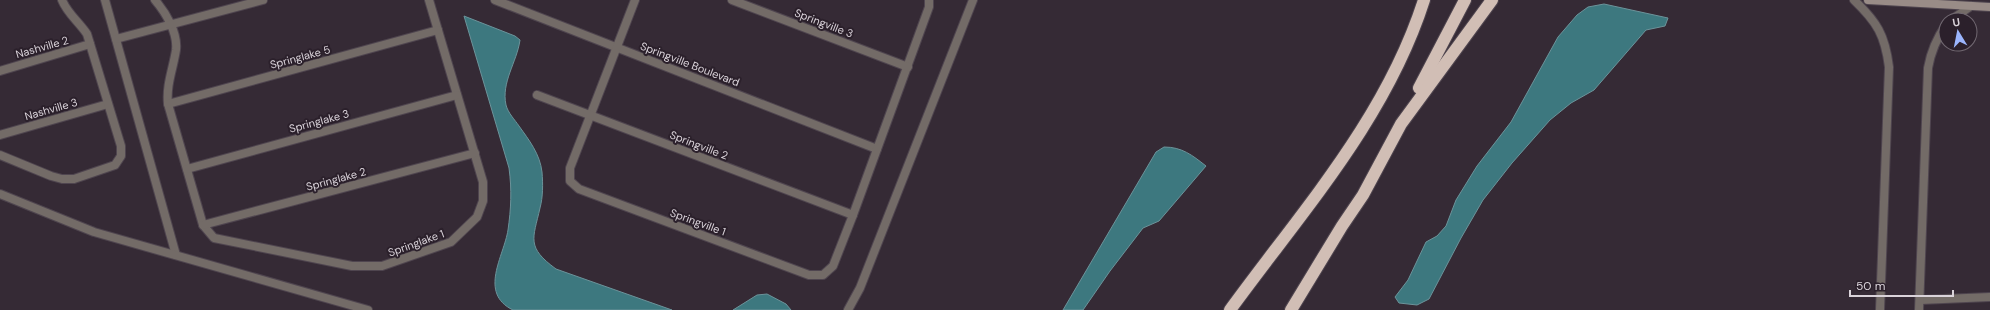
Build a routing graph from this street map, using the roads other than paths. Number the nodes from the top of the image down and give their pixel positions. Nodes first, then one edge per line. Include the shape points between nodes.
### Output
1 (62, 0) edge
2 (105, 0) edge
3 (155, 0) edge
4 (263, 0) edge
5 (429, 0) edge
6 (495, 0) edge
7 (635, 0) edge
8 (732, 0) edge
9 (929, 0) edge
10 (972, 0) edge
11 (1424, 0) edge
12 (1465, 0) edge
13 (1492, 0) edge
14 (1854, 0) edge
15 (1868, 0) edge
16 (1971, 6) junction
17 (1990, 7) edge
18 (1962, 12) edge
19 (171, 24) junction
20 (438, 30) junction
21 (1938, 36) edge
22 (116, 39) junction
23 (90, 44) junction
24 (616, 47) junction
25 (908, 67) junction
26 (0, 71) edge
27 (457, 94) junction
28 (537, 95) dead end
29 (108, 104) junction
30 (168, 104) junction
31 (591, 115) junction
32 (1401, 124) junction
33 (0, 135) edge
34 (877, 148) junction
35 (475, 154) junction
36 (0, 155) edge
37 (186, 169) junction
38 (0, 194) edge
39 (853, 215) junction
40 (203, 225) junction
41 (176, 255) junction
42 (1990, 297) edge
43 (1920, 300) junction
44 (368, 310) edge
45 (848, 310) edge
46 (1230, 310) edge
47 (1291, 310) edge
48 (1880, 310) edge
49 (1919, 310) edge

1 - 23 street via 66,10 79,21
2 - 22 street
3 - 19 street
4 - 19 street
5 - 20 street
6 - 24 street, Springville Boulevard
7 - 24 street
8 - 25 street, Springville 3
9 - 25 street via 929,7
10 - 45 street via 860,288
11 - 46 highway via 1395,72 1358,136 1332,176
12 - 32 highway
13 - 32 highway
14 - 48 street via 1869,14 1880,30 1889,67
15 - 16 main road
16 - 17 main road
16 - 18 street
19 - 22 street
19 - 30 street via 176,49 166,92
20 - 27 street
20 - 30 street, Springlake 5
21 - 43 street via 1931,51 1928,68
22 - 41 street
23 - 26 street, Nashville 2
23 - 29 street
24 - 31 street
24 - 34 street, Springville Boulevard
25 - 34 street
27 - 35 street
27 - 37 street, Springlake 3
28 - 31 street, Springville 2
29 - 33 street, Nashville 3
29 - 36 street via 121,146 121,156 115,165 74,178 62,179
30 - 37 street
31 - 39 street, Springville 2
31 - 39 street, Springville 1 via 570,168 570,181 579,189 809,275 823,275 833,266
32 - 47 highway via 1363,195
34 - 39 street
35 - 40 street, Springlake 2
35 - 40 street, Springlake 1 via 483,182 483,201 477,217 451,242 382,266 352,266 214,238
37 - 40 street
38 - 41 street via 94,232
41 - 44 street
42 - 43 street
43 - 49 street

